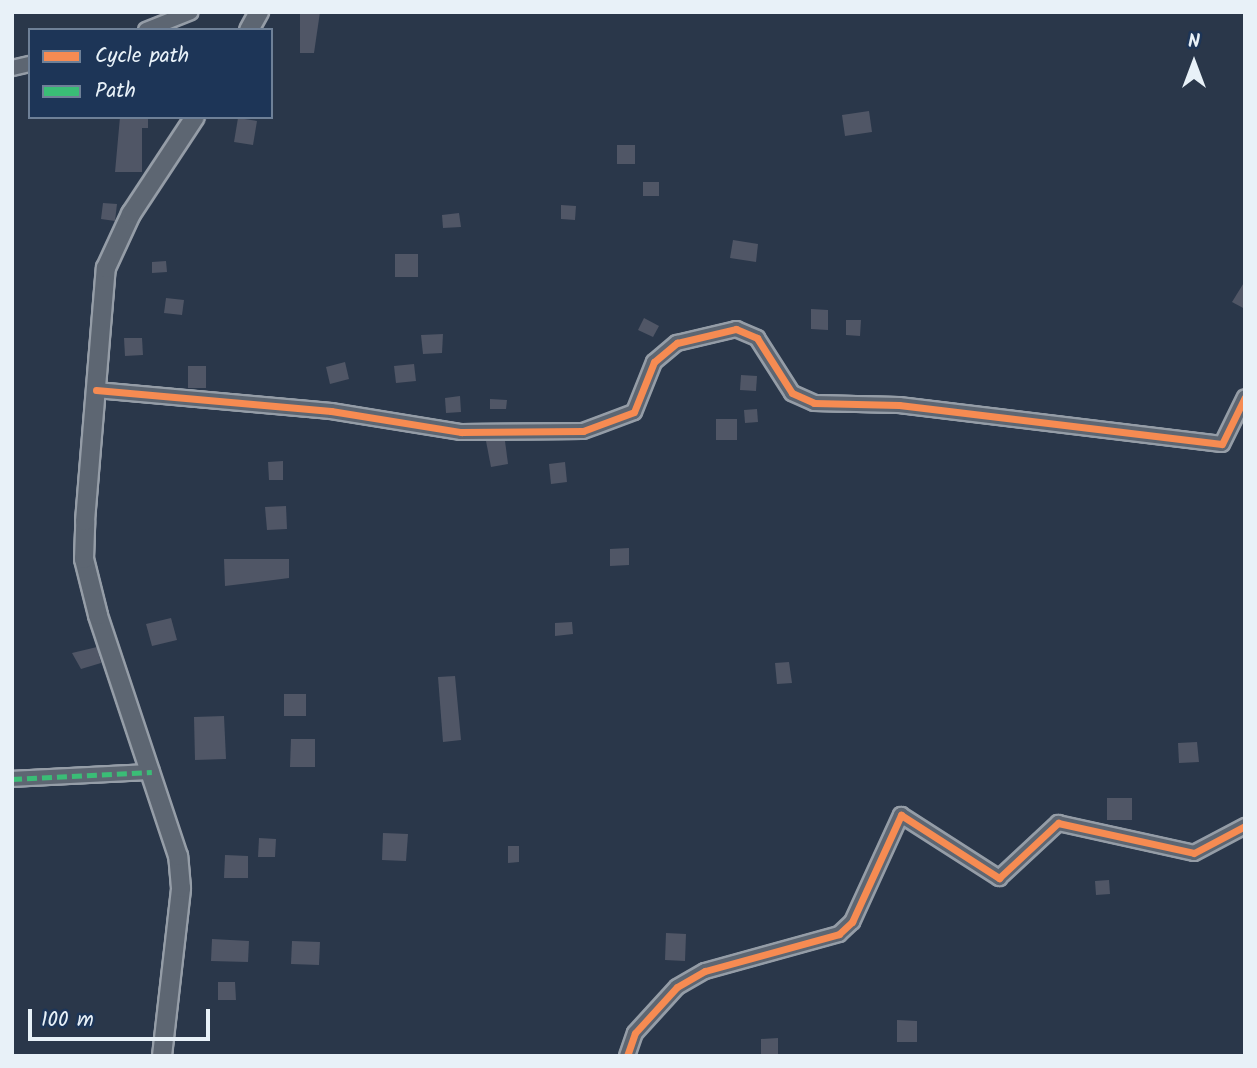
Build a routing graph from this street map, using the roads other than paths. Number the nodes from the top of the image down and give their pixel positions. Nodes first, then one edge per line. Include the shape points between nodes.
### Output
1 (191, 12) edge
2 (259, 12) edge
3 (151, 28) edge
4 (250, 28) edge
5 (194, 119) edge
6 (96, 390) junction
7 (1245, 397) edge
8 (152, 772) junction
9 (12, 779) edge
10 (1245, 826) edge
11 (162, 1056) edge
12 (626, 1056) edge

1 - 3 street
2 - 4 main road
5 - 6 main road via 131,214 106,268
6 - 7 street via 331,411 461,432 583,431 634,412 654,362 677,343 736,329 757,338 792,393 814,403 899,405 1222,444
6 - 8 main road via 84,559
8 - 9 street
8 - 11 main road via 173,835 181,888
10 - 12 street via 1194,853 1058,823 999,878 901,815 852,922 839,934 705,971 677,987 635,1033

